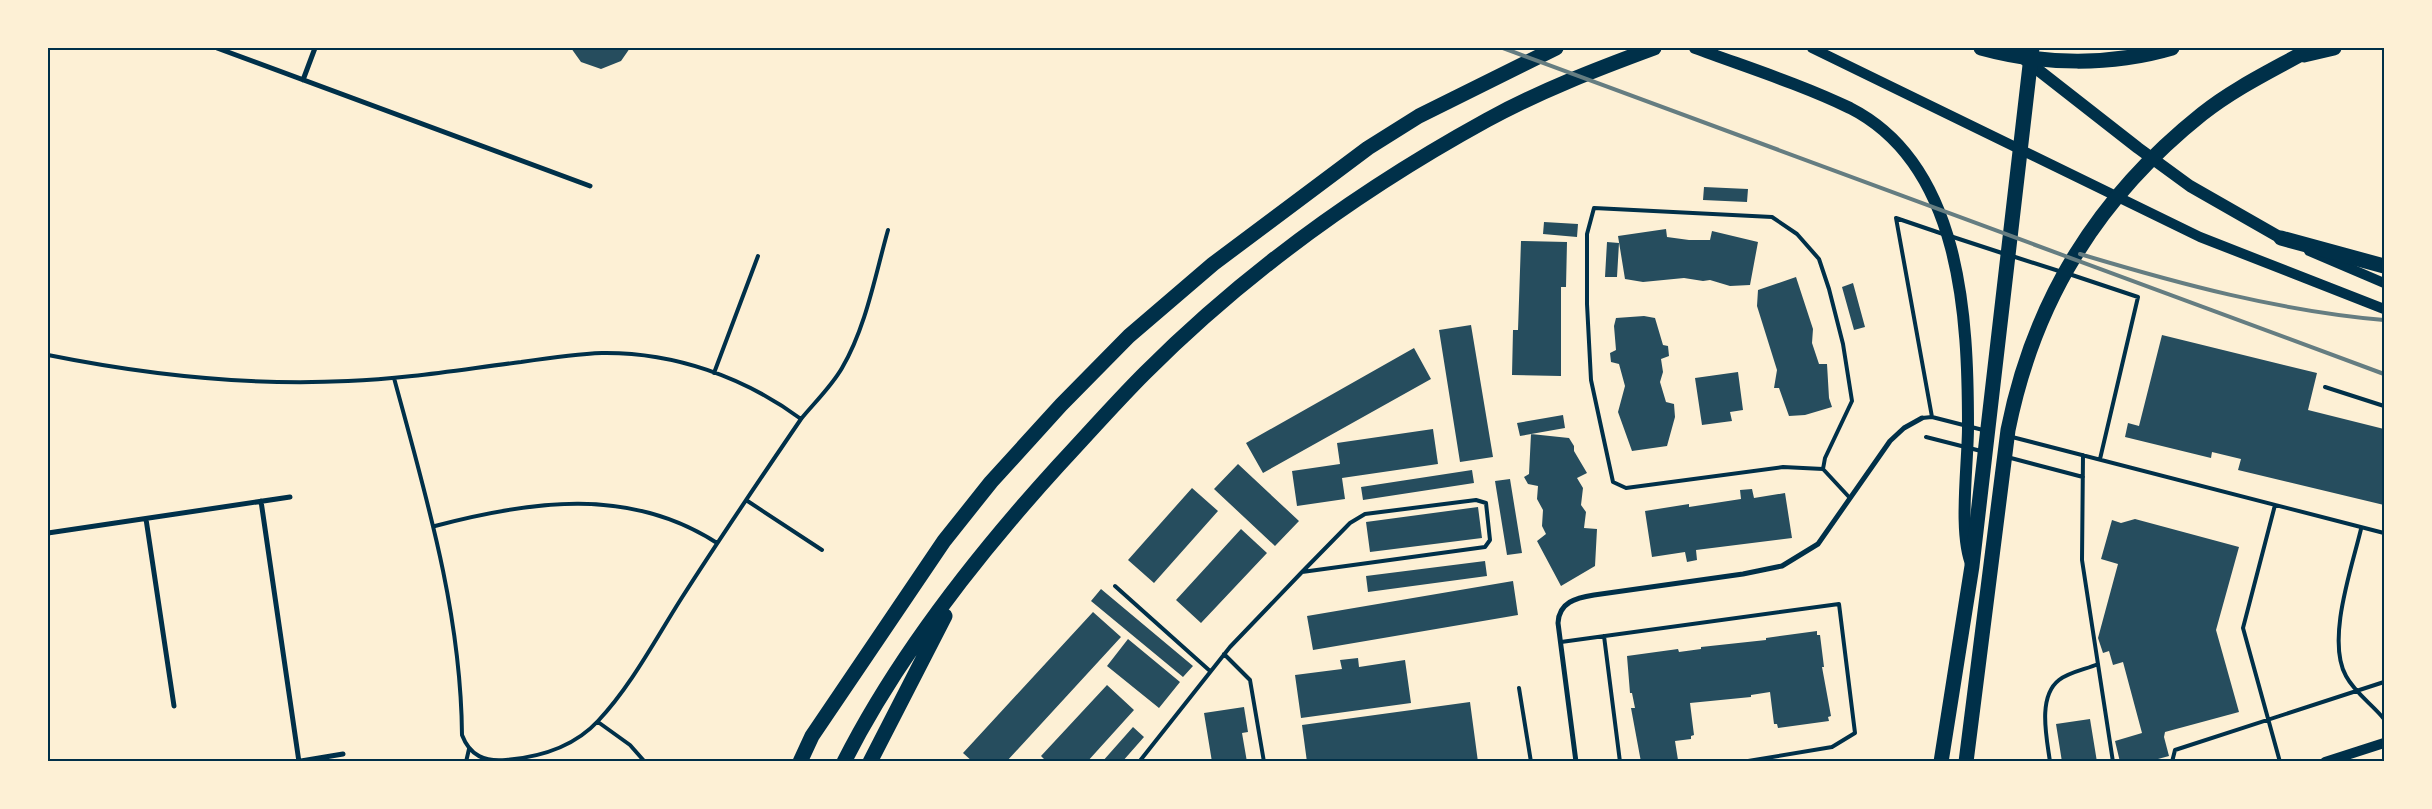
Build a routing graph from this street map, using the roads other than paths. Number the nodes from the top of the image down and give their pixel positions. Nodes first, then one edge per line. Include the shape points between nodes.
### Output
1 (217, 48) edge
2 (315, 48) edge
3 (1556, 48) edge
4 (1654, 48) edge
5 (1697, 48) edge
6 (1812, 48) edge
7 (1981, 48) edge
8 (2010, 48) edge
9 (2032, 48) edge
10 (2172, 48) edge
11 (2312, 48) edge
12 (2334, 48) edge
13 (2293, 58) junction
14 (303, 80) junction
15 (590, 186) dead end
16 (888, 230) dead end
17 (2281, 238) junction
18 (758, 256) dead end
19 (2384, 266) edge
20 (2384, 283) edge
21 (2384, 309) edge
22 (48, 355) edge
23 (714, 373) junction
24 (394, 378) junction
25 (2325, 387) dead end
26 (2384, 406) edge
27 (1932, 417) junction
28 (1922, 418) joint
29 (801, 419) junction
30 (1926, 437) dead end
31 (1990, 453) dead end
32 (2083, 455) junction
33 (2000, 456) dead end
34 (2100, 460) junction
35 (1822, 469) junction
36 (2083, 476) junction
37 (290, 497) dead end
38 (1850, 497) junction
39 (746, 500) junction
40 (262, 501) junction
41 (2275, 505) junction
42 (146, 519) junction
43 (435, 526) junction
44 (2361, 529) junction
45 (48, 533) edge
46 (2384, 533) edge
47 (717, 543) junction
48 (822, 550) dead end
49 (1972, 566) junction
50 (1302, 572) junction
51 (958, 586) junction
52 (1115, 586) dead end
53 (1604, 636) junction
54 (1561, 642) junction
55 (1224, 654) junction
56 (2098, 664) junction
57 (1210, 671) junction
58 (2384, 682) edge
59 (1519, 688) dead end
60 (2357, 690) junction
61 (174, 706) dead end
62 (2268, 719) junction
63 (2384, 720) edge
64 (598, 722) junction
65 (2384, 743) edge
66 (469, 749) junction
67 (343, 754) dead end
68 (298, 761) edge
69 (466, 762) edge
70 (645, 762) edge
71 (799, 762) edge
72 (844, 762) edge
73 (870, 762) edge
74 (1139, 762) edge
75 (1264, 762) edge
76 (1531, 762) edge
77 (1576, 762) edge
78 (1620, 762) edge
79 (1742, 762) edge
80 (1941, 762) edge
81 (1966, 762) edge
82 (2050, 762) edge
83 (2113, 762) edge
84 (2172, 762) edge
85 (2280, 762) edge
86 (2325, 762) edge

1 - 14 street
2 - 14 street
3 - 71 highway via 1419,116 1368,148 1213,264 1129,336 1061,404 991,482 944,541 812,736
4 - 51 highway via 1564,82 1488,119 1396,174 1303,239 1232,295 1145,372 1026,501
5 - 49 main road via 1851,109 1884,131 1929,186 1954,260 1967,357 1965,523 1966,552
6 - 21 main road via 2200,237
7 - 10 highway via 2043,59 2120,60
8 - 17 main road via 2190,186
9 - 49 highway
11 - 13 highway
12 - 13 highway
13 - 81 highway via 2256,76 2203,113 2152,159 2107,208 2054,291 2033,339 2014,403
14 - 15 street
16 - 29 lane via 851,352 840,371
17 - 19 highway
17 - 20 main road
18 - 23 lane
22 - 24 lane via 134,371 245,382 302,383
23 - 24 lane via 643,356 604,353
23 - 29 lane via 764,394
24 - 43 lane
25 - 26 lane
27 - 28 lane
27 - 32 lane
27 - 34 lane via 1896,218 2138,297
28 - 38 street via 1890,441
29 - 39 lane
30 - 31 lane
32 - 34 lane
32 - 36 lane
33 - 36 lane
34 - 41 lane
35 - 35 lane via 1852,401 1843,344 1819,259 1797,234 1772,216 1594,208 1587,234 1591,380 1613,482 1626,488 1783,467
35 - 38 lane
36 - 56 lane via 2082,560
37 - 40 street
38 - 54 street via 1818,544 1782,566 1571,601 1558,614
39 - 47 lane
39 - 48 lane
40 - 42 street
40 - 68 street
41 - 44 lane
41 - 62 lane via 2243,628
42 - 45 street
42 - 61 street
43 - 47 lane via 485,513 544,504 593,503 664,517
43 - 66 lane via 457,641 462,735
44 - 46 lane
44 - 60 lane via 2341,618 2339,646 2346,676
47 - 64 lane via 628,683
49 - 80 highway
50 - 50 lane via 1350,523 1365,514 1476,500 1486,503 1490,540 1485,547
50 - 55 lane
51 - 72 highway via 893,679
51 - 73 highway via 935,638
52 - 57 lane
53 - 54 lane
53 - 78 lane
53 - 79 lane via 1839,604 1855,733 1832,747
54 - 77 street
55 - 57 lane
55 - 75 lane via 1250,680
56 - 82 lane via 2058,680 2046,700 2044,722
56 - 83 lane
57 - 74 lane
58 - 60 lane
59 - 76 lane
60 - 62 lane
60 - 63 lane
62 - 84 lane via 2175,750
62 - 85 lane
64 - 66 lane via 566,745 527,758 485,759
64 - 70 lane via 630,745
65 - 86 main road
66 - 69 lane
67 - 68 street

